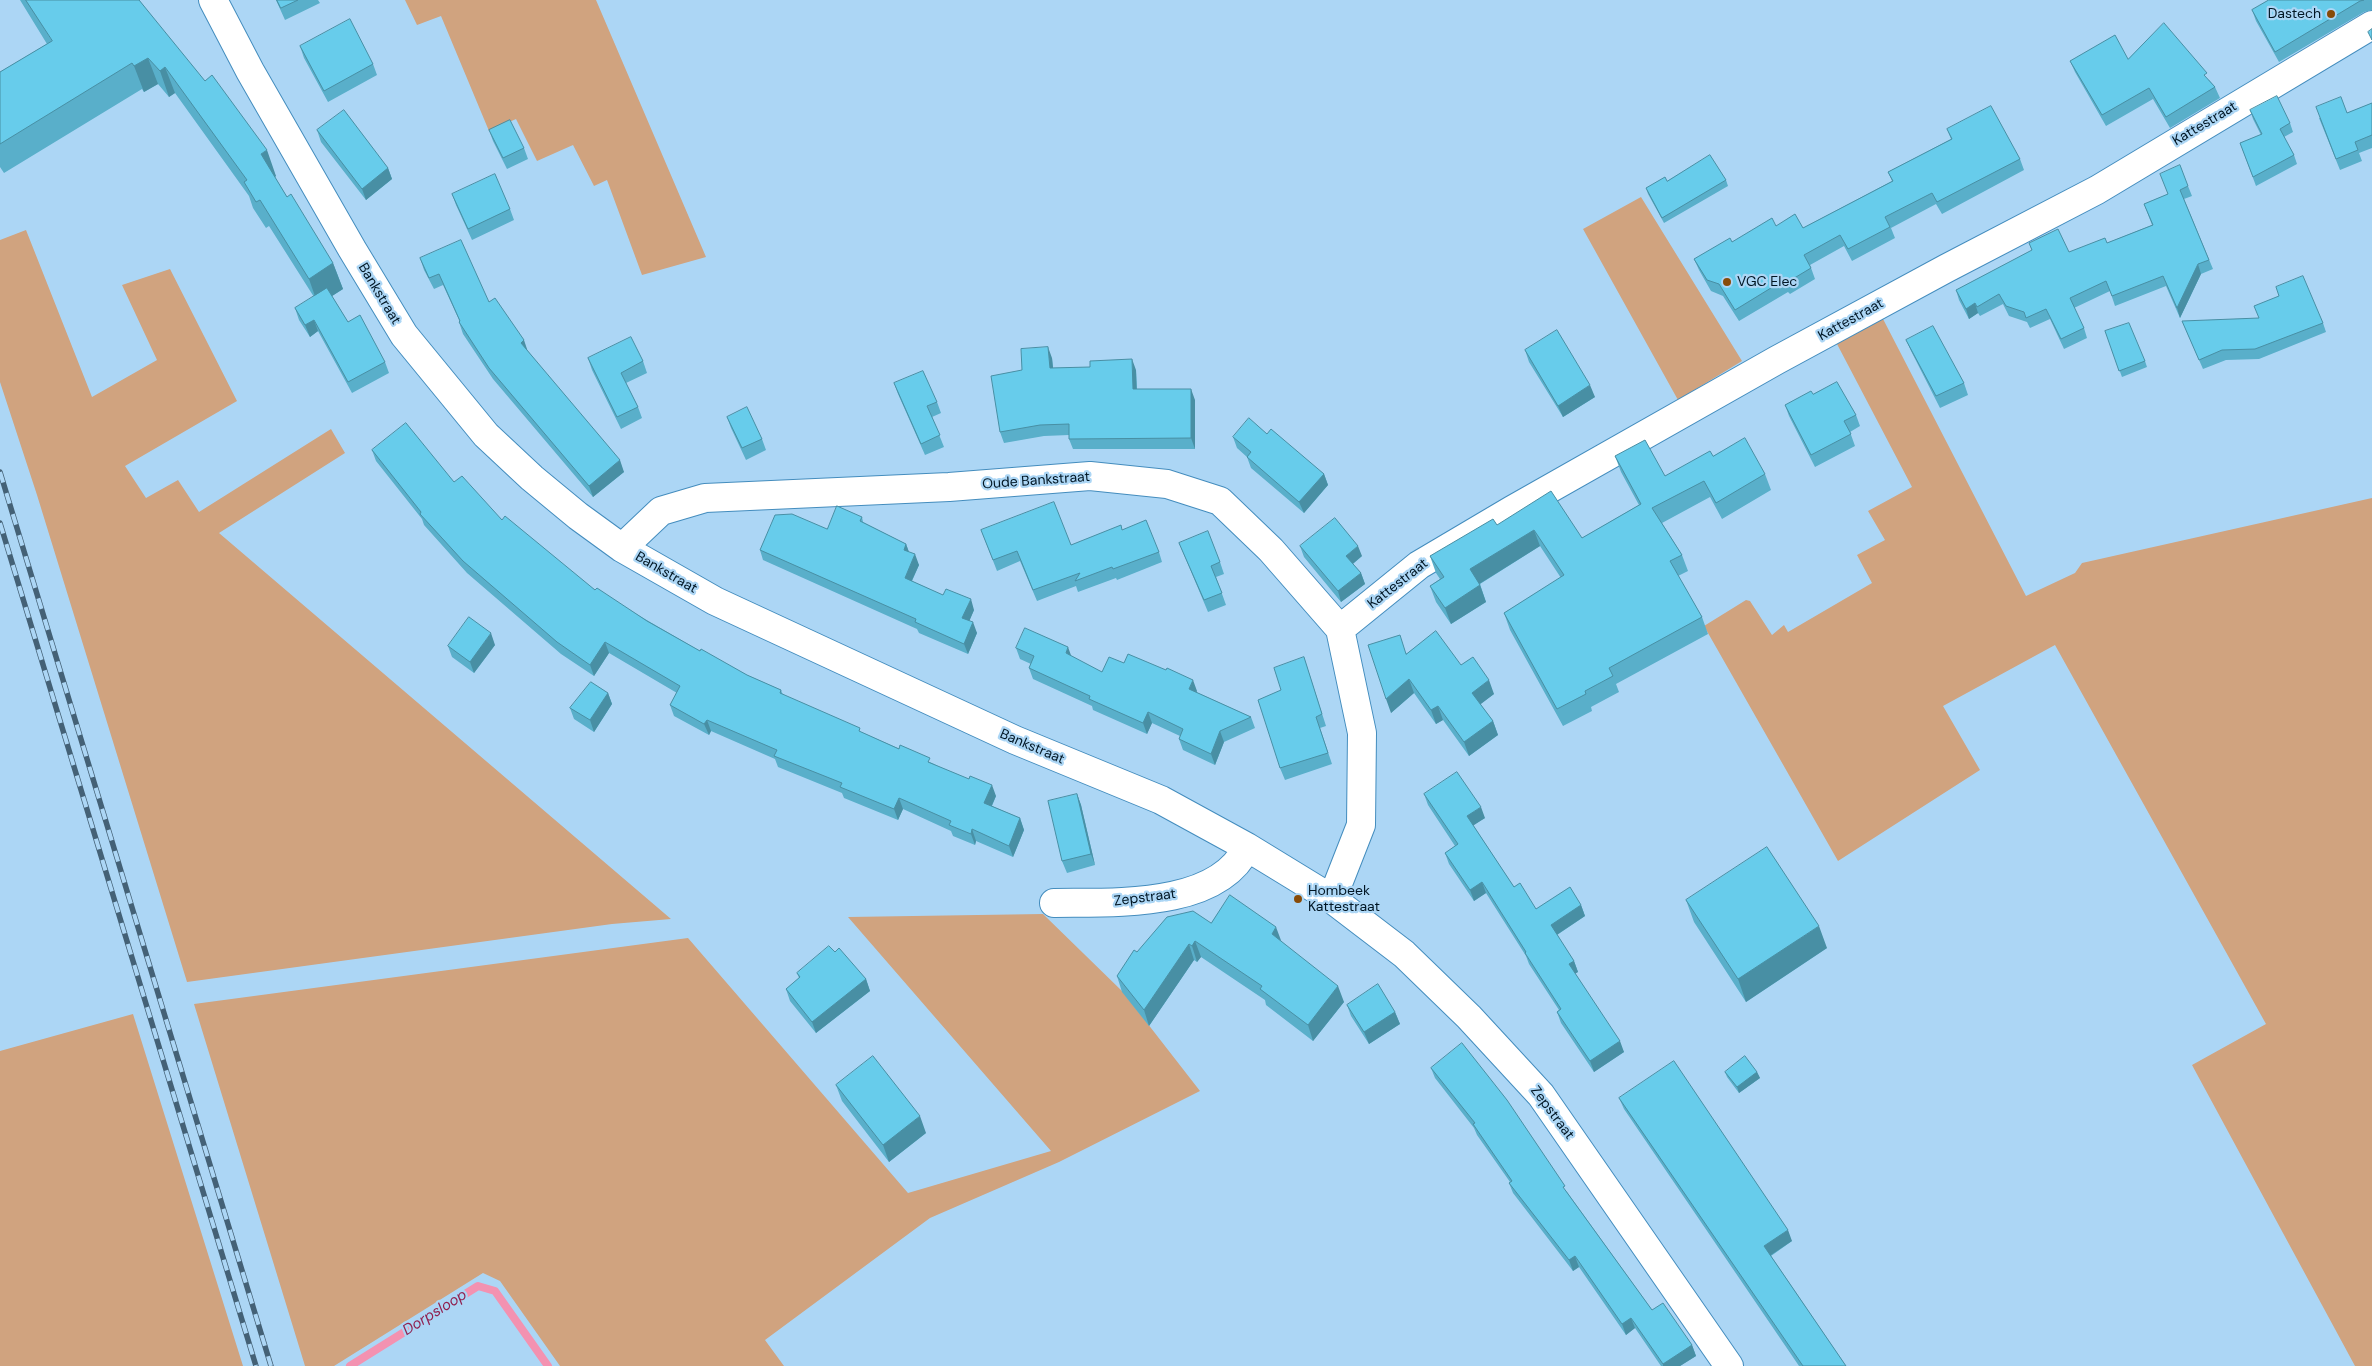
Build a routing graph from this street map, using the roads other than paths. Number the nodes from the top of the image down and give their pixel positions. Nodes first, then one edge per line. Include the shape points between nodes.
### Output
1 (213, 0) edge
2 (2372, 25) edge
3 (622, 548) junction
4 (1340, 629) junction
5 (1247, 847) junction
6 (1332, 899) junction
7 (1054, 903) dead end
8 (1729, 1366) edge

1 - 3 street, Bankstraat via 250,72 404,335 486,435 532,478
2 - 4 street, Kattestraat via 2097,190 1777,360 1512,510 1419,565
3 - 4 street, Oude Bankstraat via 661,511 705,498 948,487 1090,476 1167,484 1220,501 1271,550
3 - 5 street, Bankstraat via 715,602 1014,740 1161,800
4 - 6 street, Oude Bankstraat via 1362,733 1361,825
5 - 6 street, Bankstraat
5 - 7 street, Zepstraat via 1235,867 1217,880 1175,895 1149,900
6 - 8 street, Zepstraat via 1404,954 1469,1017 1541,1095

